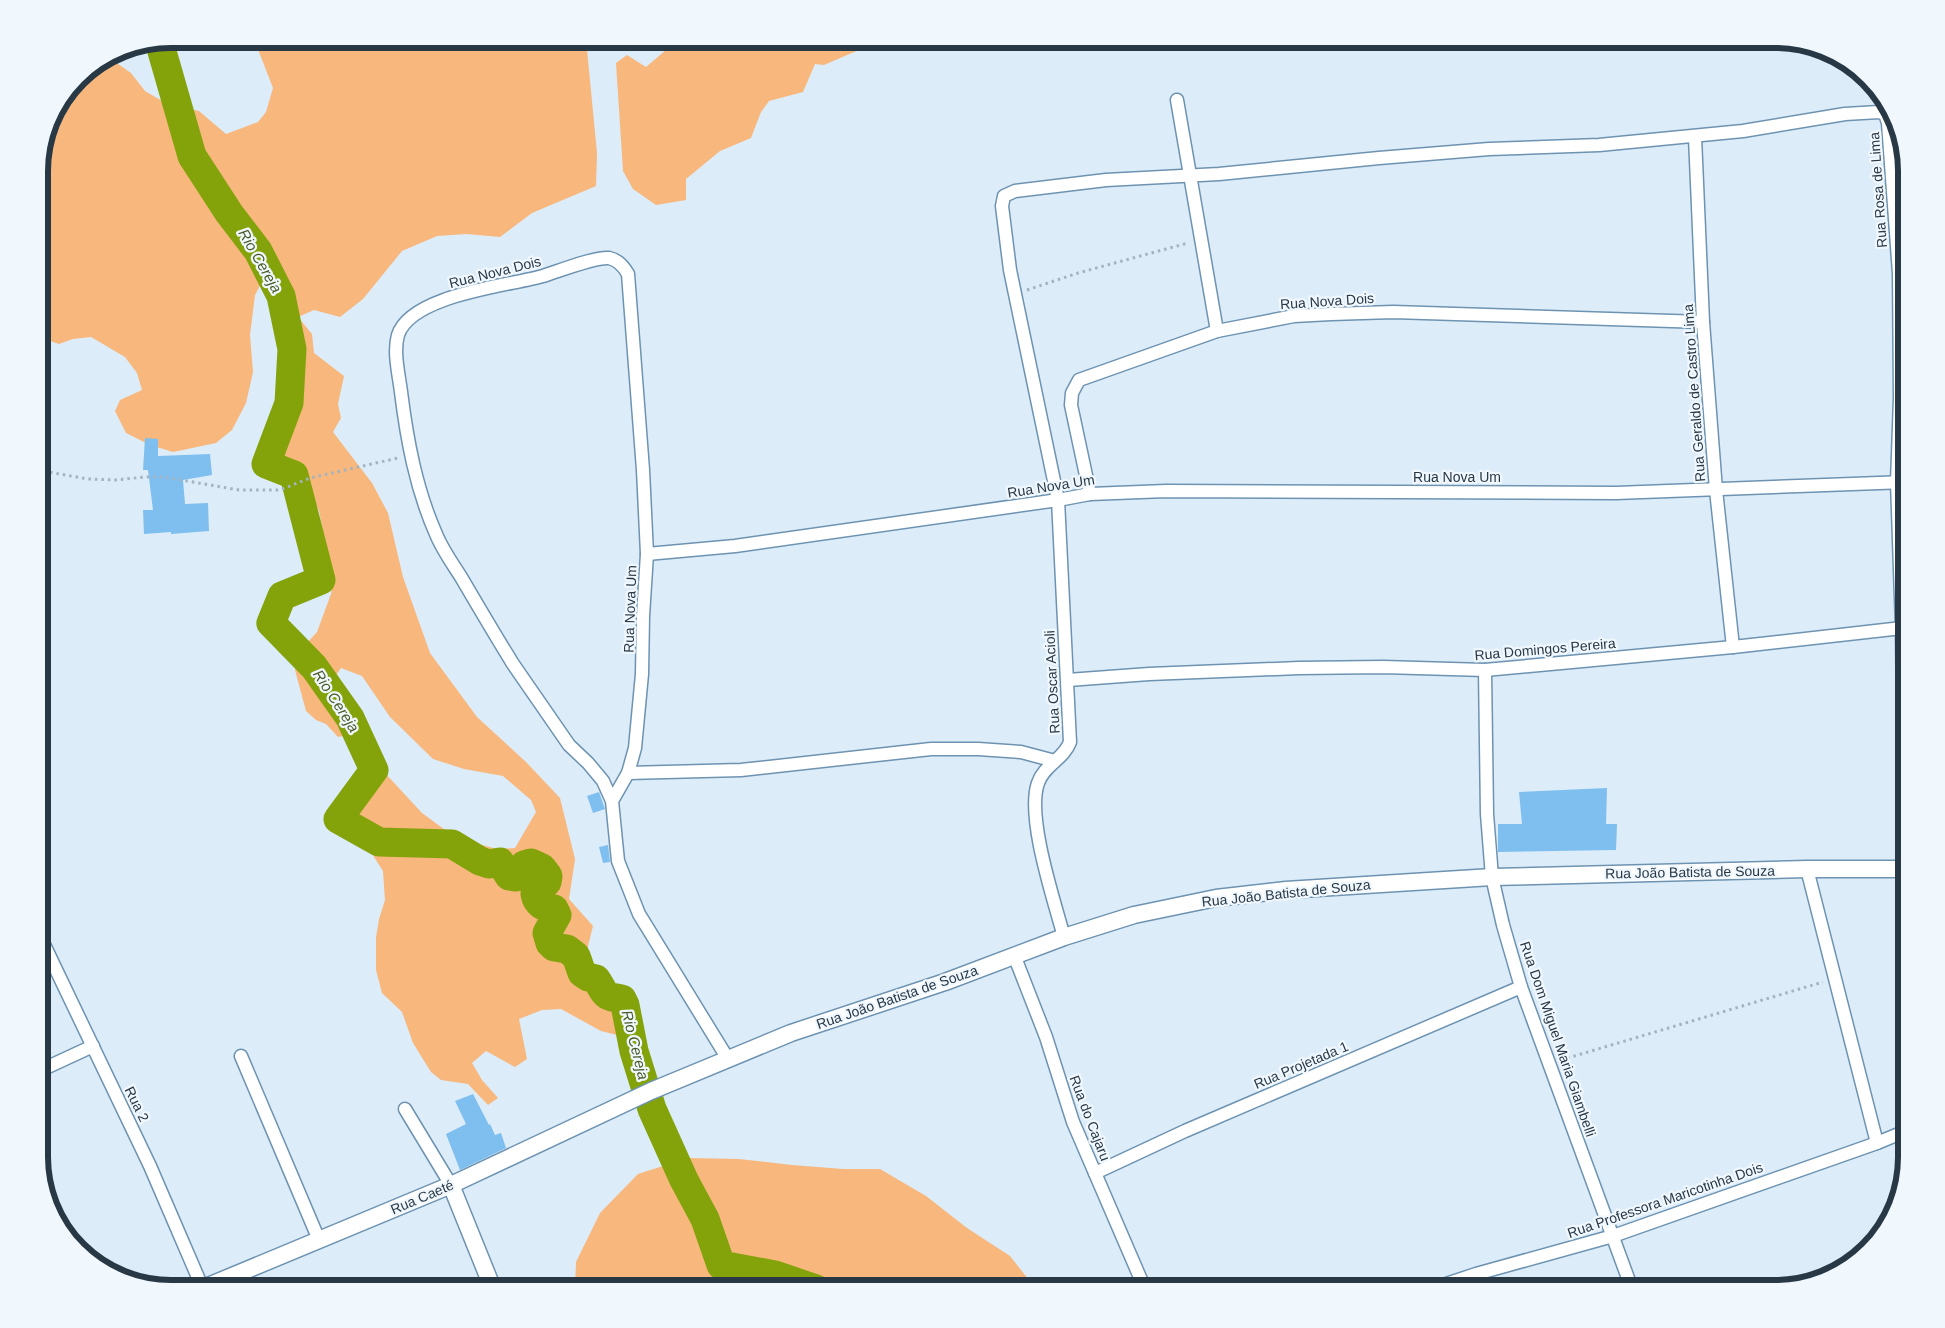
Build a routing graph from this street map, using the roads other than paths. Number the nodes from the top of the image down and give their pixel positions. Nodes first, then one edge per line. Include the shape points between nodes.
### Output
1 (1177, 100) dead end
2 (1883, 113) edge
3 (1888, 124) edge
4 (1695, 137) junction
5 (1190, 176) junction
6 (1898, 260) edge
7 (1703, 322) junction
8 (1217, 331) junction
9 (1898, 482) edge
10 (1716, 490) junction
11 (1090, 494) junction
12 (1058, 500) junction
13 (647, 554) junction
14 (1898, 628) edge
15 (1732, 647) junction
16 (1485, 670) junction
17 (1068, 680) junction
18 (1054, 761) junction
19 (628, 773) junction
20 (612, 802) junction
21 (1808, 869) junction
22 (1898, 869) edge
23 (1492, 877) junction
24 (1064, 937) junction
25 (48, 953) edge
26 (1014, 955) junction
27 (1521, 988) junction
28 (93, 1046) junction
29 (241, 1056) dead end
30 (728, 1059) junction
31 (48, 1067) edge
32 (645, 1094) joint
33 (405, 1109) dead end
34 (1898, 1134) edge
35 (1877, 1143) junction
36 (1095, 1173) junction
37 (451, 1185) junction
38 (1613, 1236) junction
39 (319, 1240) junction
40 (199, 1280) edge
41 (224, 1280) edge
42 (489, 1280) edge
43 (1142, 1280) edge
44 (1458, 1280) edge
45 (1629, 1280) edge

1 - 5 street
2 - 4 street, Rua Rosa de Lima via 1845,114
3 - 6 street, Rua Rosa de Lima
4 - 5 street via 1489,149
4 - 7 street, Rua Geraldo de Castro Lima
5 - 8 street
5 - 12 street, Rua Oscar Acioli via 1106,180 1015,191 1004,196 1002,206 1010,270
7 - 8 street, Rua Nova Dois via 1394,312 1294,316
7 - 10 street, Rua Geraldo de Castro Lima
8 - 11 street, Rua Nova Dois via 1079,380 1072,393 1072,405
9 - 10 street, Rua Nova Um
10 - 11 street, Rua Nova Um via 1616,493 1166,491
10 - 15 street, Rua Geraldo de Castro Lima
11 - 12 street, Rua Nova Um
12 - 13 street, Rua Nova Um via 734,546
12 - 17 street, Rua Oscar Acioli
13 - 19 street, Rua Nova Um via 640,714 636,748
13 - 20 street, Rua Nova Dois via 644,470 628,274 620,263 609,258 598,260 472,292 422,310 404,323 398,337 397,354 406,437 436,535 513,664 570,745 603,781
14 - 15 street, Rua Domingos Pereira
15 - 16 street, Rua Domingos Pereira
16 - 17 street, Rua Domingos Pereira via 1300,668
16 - 23 street, Rua Dom Miguel Maria Giambelli via 1487,814
17 - 18 street, Rua Oscar Acioli via 1070,742 1068,750
18 - 19 street via 1021,752 931,749 741,770
18 - 24 street, Rua Oscar Acioli via 1038,781 1034,806 1043,859
19 - 20 street, Rua Nova Um
20 - 30 street via 618,861 639,914
21 - 22 street, Rua João Batista de Souza
21 - 23 street, Rua João Batista de Souza
21 - 35 street
23 - 24 street, Rua João Batista de Souza via 1286,890 1216,898 1134,915
23 - 27 street, Rua Dom Miguel Maria Giambelli
24 - 26 street, Rua João Batista de Souza
25 - 28 street, Rua 2
26 - 30 street, Rua João Batista de Souza via 945,982 792,1033
26 - 36 street, Rua do Cajaru via 1046,1036 1073,1122
27 - 36 street, Rua Projetada 1 via 1185,1131
27 - 38 street, Rua Dom Miguel Maria Giambelli
28 - 31 street
28 - 40 street, Rua 2
29 - 39 street
30 - 32 street, Rua João Batista de Souza
32 - 37 street, Rua Caeté
33 - 37 street
34 - 35 street, Rua Professora Maricotinha Dois
35 - 38 street, Rua Professora Maricotinha Dois
36 - 43 street, Rua do Cajaru
37 - 39 street, Rua Caeté
37 - 42 street
38 - 44 street, Rua Professora Maricotinha Dois
38 - 45 street, Rua Dom Miguel Maria Giambelli
39 - 41 street, Rua Caeté

